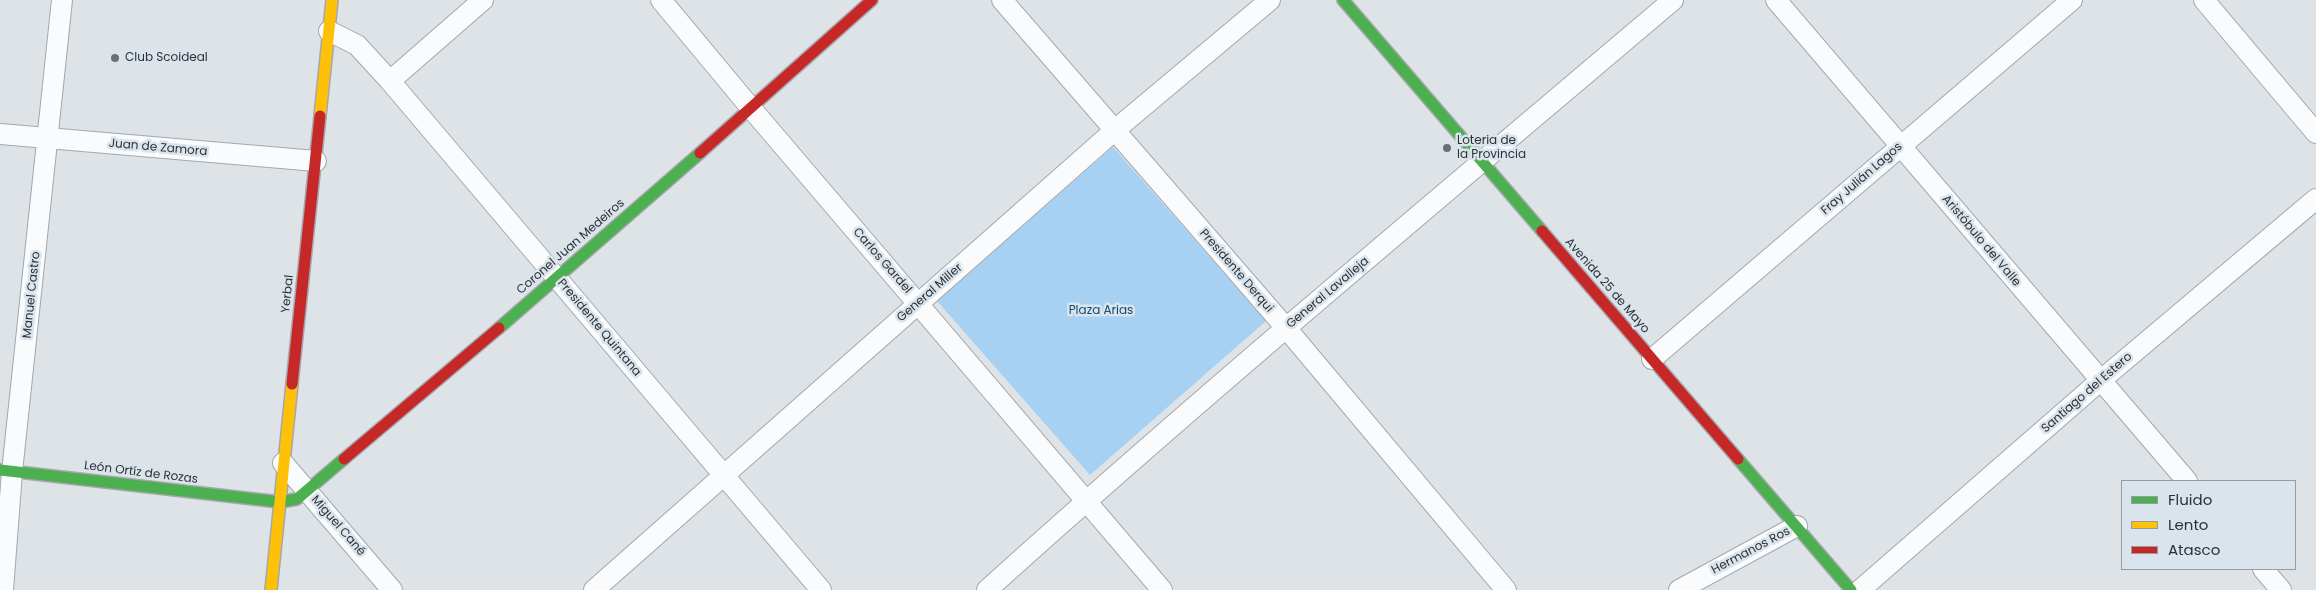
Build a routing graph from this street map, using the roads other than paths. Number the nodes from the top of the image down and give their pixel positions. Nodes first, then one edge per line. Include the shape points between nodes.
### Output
1 (62, 0) edge
2 (332, 0) edge
3 (483, 0) edge
4 (661, 0) edge
5 (872, 0) edge
6 (1002, 0) edge
7 (1270, 0) edge
8 (1343, 0) edge
9 (1673, 0) edge
10 (1776, 0) edge
11 (2072, 0) edge
12 (2204, 0) edge
13 (329, 31) junction
14 (390, 81) junction
15 (750, 107) junction
16 (1115, 130) junction
17 (2316, 133) edge
18 (0, 134) edge
19 (49, 140) junction
20 (1902, 146) junction
21 (316, 161) junction
22 (1481, 162) junction
23 (2316, 199) edge
24 (557, 279) junction
25 (918, 304) junction
26 (1286, 328) junction
27 (1652, 359) junction
28 (2100, 381) junction
29 (283, 462) junction
30 (6, 471) edge
31 (724, 476) junction
32 (2186, 480) edge
33 (307, 491) junction
34 (1087, 500) junction
35 (280, 502) junction
36 (1797, 526) junction
37 (2264, 570) edge
38 (2, 590) edge
39 (271, 590) edge
40 (392, 590) edge
41 (594, 590) edge
42 (821, 590) edge
43 (987, 590) edge
44 (1162, 590) edge
45 (1506, 590) edge
46 (1679, 590) edge
47 (1851, 590) edge
48 (1860, 590) edge
49 (2281, 590) edge

1 - 19 street, Manuel Castro
2 - 13 street, Yerbal
3 - 14 street
4 - 15 street, Carlos Gardel
5 - 15 street, Coronel Juan Medeiros
6 - 16 street, Presidente Derqui
7 - 16 street, General Miller
8 - 22 street, Avenida 25 de Mayo
9 - 22 street, General Lavalleja
10 - 20 street, Aristóbulo del Valle
11 - 20 street, Fray Julián Lagos
12 - 17 street
13 - 14 street, Presidente Quintana via 357,45
13 - 21 street, Yerbal
14 - 24 street, Presidente Quintana
15 - 24 street, Coronel Juan Medeiros
15 - 25 street, Carlos Gardel
16 - 25 street, General Miller
16 - 26 street, Presidente Derqui
18 - 19 street, Juan de Zamora
19 - 21 street, Juan de Zamora
19 - 30 street, Manuel Castro
20 - 27 street, Fray Julián Lagos
20 - 28 street, Aristóbulo del Valle
21 - 29 street, Yerbal
22 - 26 street, General Lavalleja
22 - 27 street, Avenida 25 de Mayo
23 - 28 street, Santiago del Estero
24 - 31 street, Presidente Quintana
24 - 33 street, Coronel Juan Medeiros
25 - 31 street, General Miller
25 - 34 street, Carlos Gardel
26 - 34 street, General Lavalleja
26 - 45 street, Presidente Derqui
27 - 36 street, Avenida 25 de Mayo
28 - 32 street, Aristóbulo del Valle
28 - 48 street, Santiago del Estero
29 - 33 street, Miguel Cané
29 - 35 street, Yerbal
30 - 35 street, León Ortíz de Rozas
30 - 38 street, Manuel Castro
31 - 41 street, General Miller
31 - 42 street, Presidente Quintana
33 - 35 street, Coronel Juan Medeiros via 297,499
33 - 40 street, Miguel Cané
34 - 43 street, General Lavalleja
34 - 44 street, Carlos Gardel
35 - 39 street, Yerbal
36 - 46 street, Hermanos Ros
36 - 47 street, Avenida 25 de Mayo
37 - 49 street

